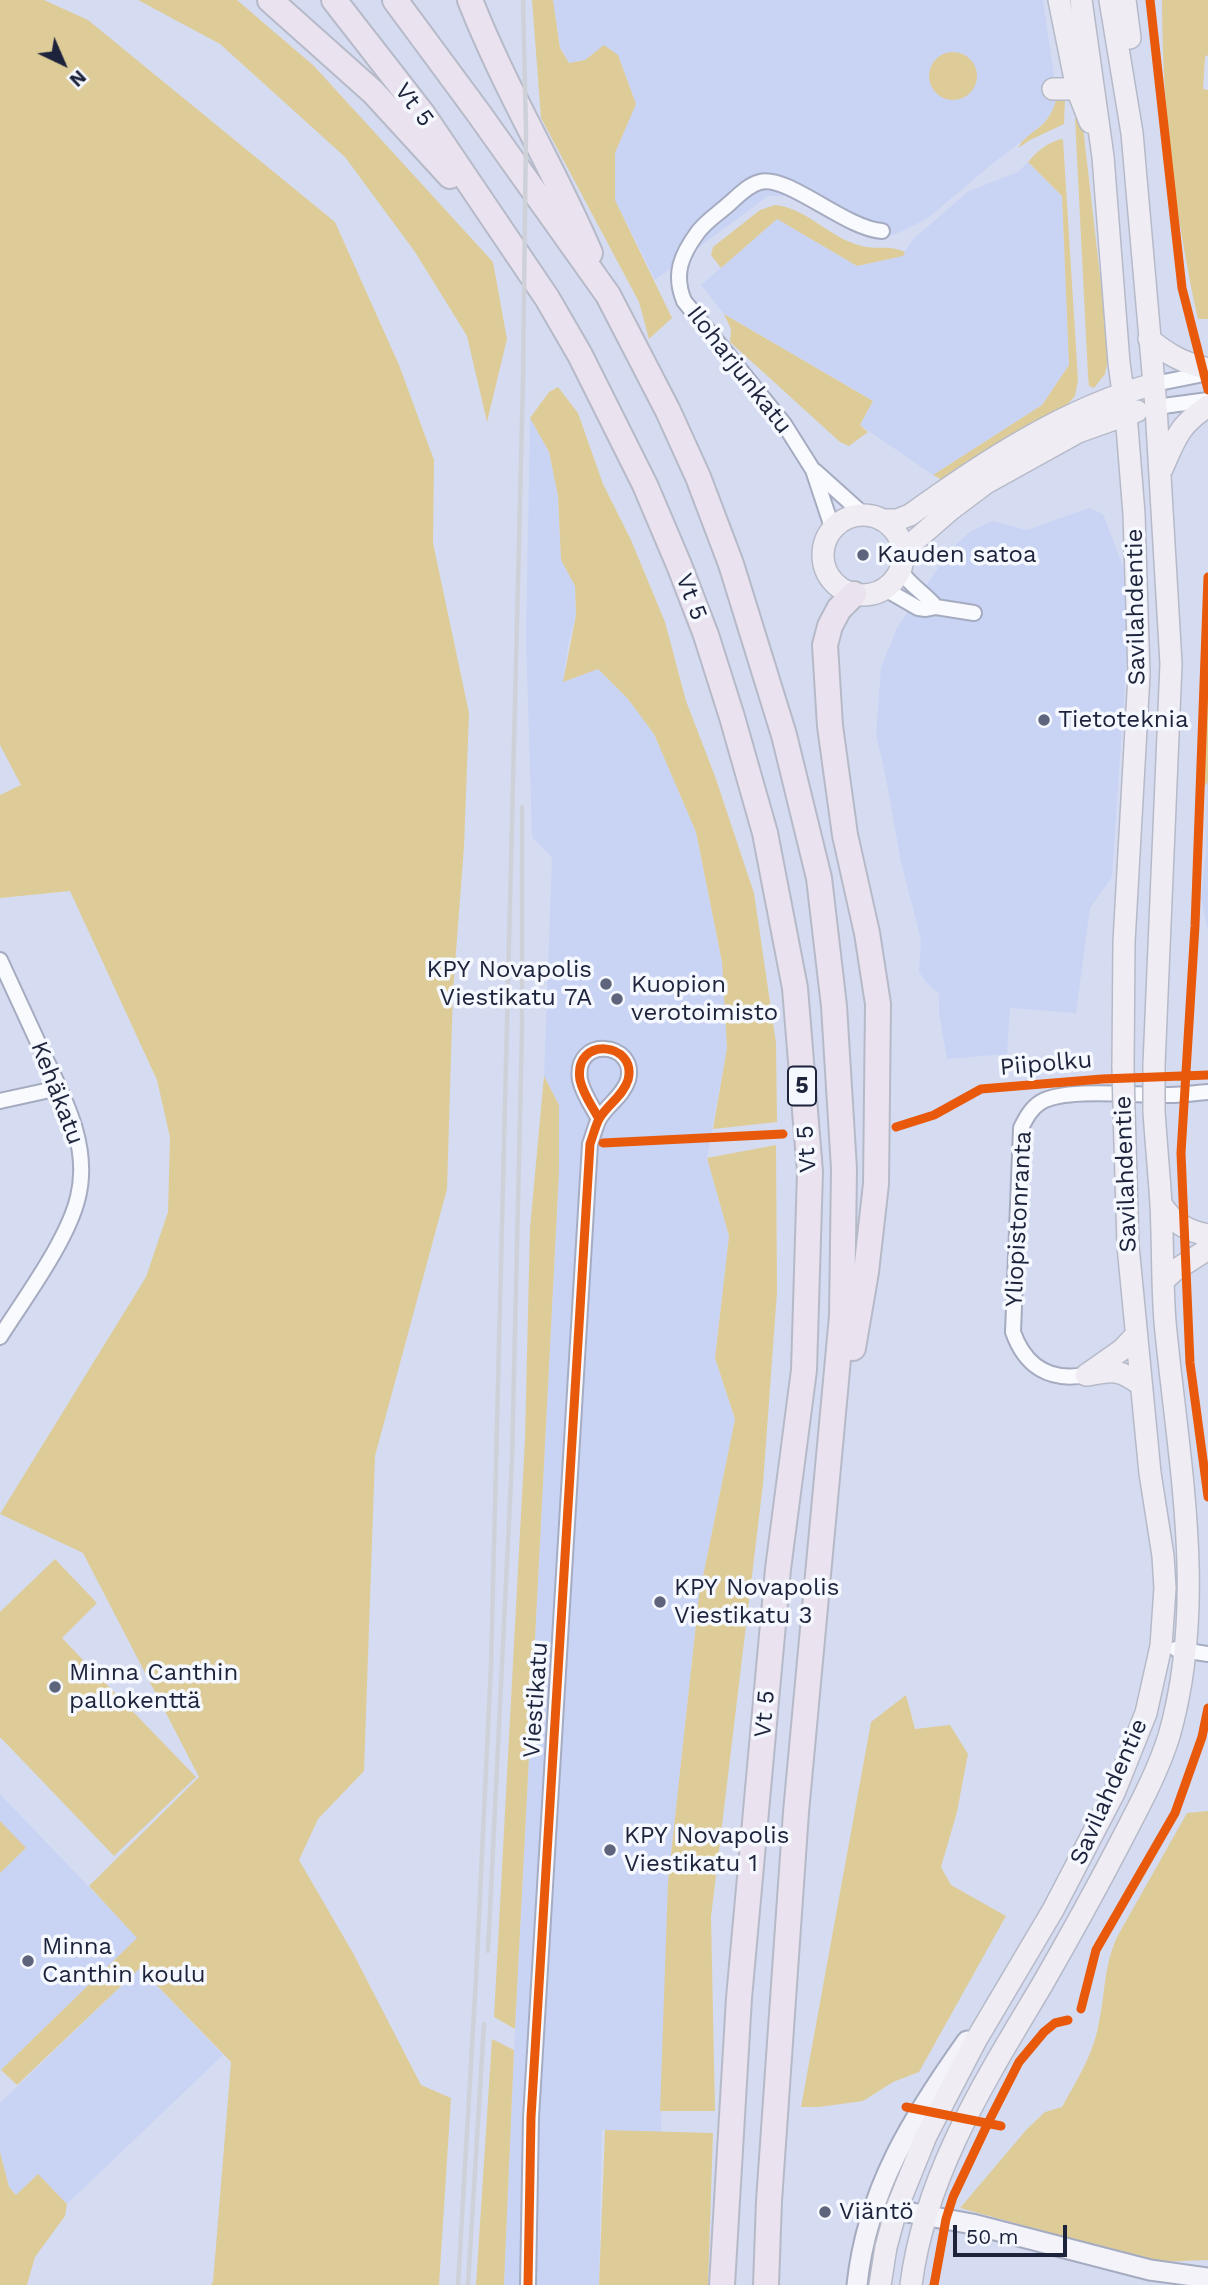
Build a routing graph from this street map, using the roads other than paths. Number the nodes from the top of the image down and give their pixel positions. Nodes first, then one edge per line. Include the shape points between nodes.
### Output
1 (270, 0) edge
2 (334, 0) edge
3 (395, 0) edge
4 (470, 0) edge
5 (1059, 0) edge
6 (1081, 0) edge
7 (1110, 0) edge
8 (1125, 0) edge
9 (1053, 89) dead end
10 (1077, 89) junction
11 (1133, 145) junction
12 (1103, 157) junction
13 (882, 231) dead end
14 (608, 295) junction
15 (547, 298) junction
16 (1149, 339) junction
17 (1208, 371) edge
18 (1154, 384) junction
19 (1208, 400) edge
20 (1124, 403) junction
21 (1208, 406) edge
22 (1156, 407) junction
23 (813, 470) junction
24 (1161, 471) junction
25 (873, 517) junction
26 (833, 530) junction
27 (902, 561) junction
28 (885, 589) junction
29 (854, 594) junction
30 (936, 607) junction
31 (974, 613) dead end
32 (0, 960) edge
33 (59, 1088) junction
34 (1208, 1092) edge
35 (0, 1101) edge
36 (599, 1119) junction
37 (1161, 1204) junction
38 (1208, 1235) edge
39 (1208, 1249) edge
40 (1163, 1281) junction
41 (1136, 1335) junction
42 (0, 1337) edge
43 (1086, 1375) junction
44 (1141, 1385) junction
45 (832, 1437) junction
46 (1161, 1646) junction
47 (1198, 1652) edge
48 (1013, 1978) junction
49 (896, 2210) junction
50 (925, 2215) junction
51 (1208, 2278) edge
52 (528, 2285) edge
53 (722, 2285) edge
54 (766, 2285) edge
55 (857, 2285) edge
56 (880, 2285) edge
57 (911, 2285) edge

1 - 15 highway via 373,92 451,178
2 - 15 highway, Vt 5 / 5 via 422,113
3 - 14 highway, Vt 5 / 5
4 - 14 highway via 500,73 569,203
5 - 10 main road
6 - 12 main road, Savilahdentie
7 - 11 main road, Savilahdentie
8 - 11 main road via 1135,106
9 - 10 main road
10 - 12 main road
11 - 16 main road, Savilahdentie
12 - 20 main road, Savilahdentie
13 - 23 street, Iloharjunkatu via 859,226 776,182 758,182 701,228 679,269 677,285 684,301 769,403
14 - 45 highway, Vt 5 / 5 via 673,422 732,564 784,735 819,878 834,1006 844,1169 842,1316
15 - 53 highway, Vt 5 / 5 via 645,485 706,635 765,833 794,988 810,1172 804,1370 778,1569 741,1971
16 - 17 main road via 1169,356
16 - 18 main road, Savilahdentie
17 - 18 street
18 - 20 main road
18 - 22 main road, Savilahdentie
19 - 22 street
20 - 22 main road
20 - 25 main road via 1085,407 910,515 897,520
20 - 27 main road via 986,483 950,510
20 - 41 main road, Savilahdentie, bridge via 1134,514 1139,675 1124,942 1123,1066 1125,1198
21 - 24 main road via 1189,419
22 - 24 main road, Savilahdentie
23 - 25 street, Iloharjunkatu
23 - 26 street, Iloharjunkatu
24 - 37 main road, Savilahdentie, bridge via 1171,664 1154,1065
25 - 26 main road via 845,520
25 - 27 main road via 893,528 900,540
26 - 29 main road via 824,546 826,571 833,582
27 - 28 main road
27 - 30 street via 908,583
28 - 29 main road
28 - 30 street via 918,608
29 - 45 highway via 839,609 825,645 843,822 878,1004 878,1120 866,1272
30 - 31 street
32 - 33 street, Kehäkatu
33 - 35 street
33 - 42 street, Kehäkatu via 79,1144 79,1196 63,1235
34 - 43 street, Yliopistonranta via 1057,1097 1041,1102 1021,1128 1013,1332 1020,1351 1034,1365 1057,1376
36 - 36 street, Viestikatu via 585,1095 580,1071 587,1054 606,1048 624,1058 629,1077
36 - 52 street, Viestikatu via 590,1144 550,1784 531,2117
37 - 38 main road via 1172,1220
37 - 40 main road, Savilahdentie
39 - 40 main road
40 - 47 main road, Savilahdentie
41 - 43 main road
41 - 44 main road, Savilahdentie
43 - 44 main road via 1109,1370 1125,1373
44 - 46 main road, Savilahdentie via 1163,1556
45 - 54 highway, Vt 5 / 5 via 796,1812
46 - 47 street
46 - 48 main road, Savilahdentie via 1146,1713 1114,1793
47 - 50 main road, Savilahdentie via 1153,1780 1078,1924 956,2138
48 - 49 main road, Savilahdentie via 942,2103
48 - 55 main road via 934,2088 894,2158 870,2214
49 - 50 main road
49 - 56 main road, Savilahdentie
50 - 51 main road via 1150,2270
50 - 57 main road, Savilahdentie

